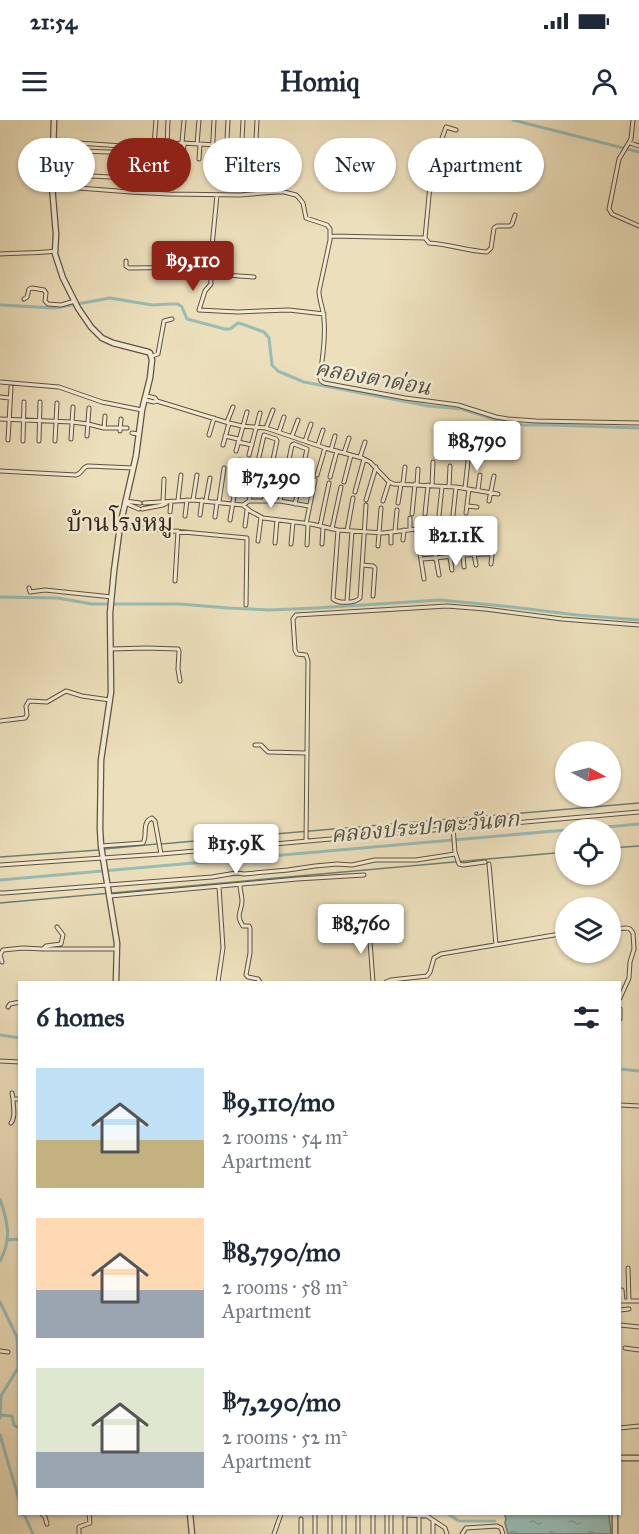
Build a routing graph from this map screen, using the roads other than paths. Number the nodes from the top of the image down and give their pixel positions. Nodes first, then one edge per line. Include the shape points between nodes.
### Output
1 (54, 120) edge
2 (156, 120) edge
3 (168, 120) edge
4 (184, 120) edge
5 (199, 120) edge
6 (214, 120) edge
7 (228, 120) edge
8 (243, 120) edge
9 (256, 120) edge
10 (633, 120) edge
11 (456, 130) dead end
12 (53, 138) edge
13 (167, 138) edge
14 (183, 138) edge
15 (213, 138) edge
16 (227, 138) edge
17 (242, 138) edge
18 (255, 138) edge
19 (630, 143) junction
20 (95, 144) edge
21 (191, 144) edge
22 (199, 144) junction
23 (203, 145) edge
24 (638, 146) edge
25 (199, 159) dead end
26 (95, 189) edge
27 (52, 192) edge
28 (274, 192) joint
29 (217, 195) junction
30 (515, 214) dead end
31 (639, 226) edge
32 (331, 236) junction
33 (425, 238) junction
34 (55, 251) junction
35 (0, 254) edge
36 (126, 261) dead end
37 (210, 267) junction
38 (211, 274) junction
39 (254, 277) dead end
40 (24, 299) dead end
41 (75, 302) junction
42 (324, 314) junction
43 (172, 319) dead end
44 (152, 356) junction
45 (0, 382) edge
46 (11, 387) dead end
47 (0, 397) edge
48 (10, 398) junction
49 (146, 398) junction
50 (24, 402) dead end
51 (40, 402) dead end
52 (57, 403) dead end
53 (73, 407) dead end
54 (233, 407) dead end
55 (89, 408) dead end
56 (142, 410) junction
57 (273, 410) dead end
58 (247, 412) dead end
59 (260, 413) dead end
60 (105, 416) dead end
61 (284, 417) dead end
62 (214, 418) junction
63 (0, 419) edge
64 (121, 419) dead end
65 (9, 420) junction
66 (23, 420) junction
67 (298, 420) dead end
68 (40, 421) junction
69 (56, 421) junction
70 (72, 422) junction
71 (228, 423) junction
72 (639, 423) edge
73 (88, 424) junction
74 (311, 424) dead end
75 (242, 426) junction
76 (257, 427) junction
77 (104, 428) junction
78 (266, 428) junction
79 (119, 429) junction
80 (323, 430) dead end
81 (139, 432) junction
82 (279, 432) junction
83 (209, 435) dead end
84 (87, 436) dead end
85 (225, 436) junction
86 (292, 436) junction
87 (335, 436) dead end
88 (349, 438) dead end
89 (71, 439) dead end
90 (8, 440) dead end
91 (238, 440) junction
92 (23, 441) dead end
93 (39, 441) dead end
94 (55, 441) dead end
95 (305, 441) junction
96 (365, 442) dead end
97 (223, 445) dead end
98 (252, 445) junction
99 (318, 445) junction
100 (325, 448) junction
101 (331, 450) junction
102 (236, 451) dead end
103 (337, 452) junction
104 (469, 452) dead end
105 (344, 453) junction
106 (249, 455) dead end
107 (351, 455) junction
108 (362, 458) junction
109 (240, 460) dead end
110 (434, 462) dead end
111 (450, 466) dead end
112 (376, 467) junction
113 (405, 467) dead end
114 (133, 468) junction
115 (224, 468) dead end
116 (418, 469) dead end
117 (0, 471) edge
118 (182, 475) dead end
119 (197, 475) dead end
120 (317, 475) dead end
121 (480, 475) dead end
122 (494, 476) dead end
123 (330, 477) dead end
124 (210, 478) dead end
125 (164, 479) dead end
126 (315, 480) dead end
127 (344, 482) dead end
128 (389, 482) junction
129 (329, 483) dead end
130 (402, 484) junction
131 (416, 484) junction
132 (430, 486) junction
133 (341, 487) dead end
134 (442, 487) junction
135 (448, 487) junction
136 (456, 487) junction
137 (467, 489) junction
138 (478, 490) junction
139 (355, 492) dead end
140 (491, 493) junction
141 (498, 494) dead end
142 (353, 498) dead end
143 (187, 500) junction
144 (193, 500) junction
145 (366, 500) dead end
146 (177, 501) junction
147 (204, 501) junction
148 (249, 501) junction
149 (264, 501) junction
150 (280, 501) junction
151 (382, 501) dead end
152 (489, 501) dead end
153 (125, 502) junction
154 (170, 502) junction
155 (218, 502) junction
156 (163, 503) junction
157 (398, 503) dead end
158 (232, 504) junction
159 (295, 504) junction
160 (243, 505) junction
161 (366, 505) dead end
162 (309, 506) junction
163 (467, 506) junction
164 (477, 507) dead end
165 (381, 508) dead end
166 (247, 509) junction
167 (397, 510) dead end
168 (170, 512) dead end
169 (466, 513) dead end
170 (201, 515) dead end
171 (439, 515) dead end
172 (453, 515) dead end
173 (185, 516) dead end
174 (215, 517) dead end
175 (261, 517) junction
176 (230, 520) dead end
177 (277, 520) junction
178 (292, 522) junction
179 (438, 522) dead end
180 (307, 524) junction
181 (120, 526) junction
182 (245, 526) dead end
183 (321, 527) junction
184 (410, 529) junction
185 (332, 530) junction
186 (338, 530) junction
187 (404, 530) junction
188 (418, 530) junction
189 (178, 531) junction
190 (346, 531) junction
191 (352, 531) junction
192 (393, 531) junction
193 (364, 532) junction
194 (379, 532) junction
195 (451, 535) dead end
196 (464, 536) dead end
197 (478, 537) dead end
198 (403, 540) dead end
199 (258, 541) dead end
200 (275, 543) dead end
201 (390, 543) dead end
202 (291, 544) dead end
203 (307, 544) dead end
204 (322, 544) dead end
205 (493, 545) dead end
206 (378, 546) dead end
207 (475, 554) junction
208 (492, 554) junction
209 (463, 556) junction
210 (436, 558) junction
211 (450, 558) junction
212 (421, 559) junction
213 (491, 564) dead end
214 (362, 565) junction
215 (476, 565) dead end
216 (464, 567) dead end
217 (452, 570) dead end
218 (439, 575) dead end
219 (424, 579) dead end
220 (175, 581) dead end
221 (29, 588) dead end
222 (373, 596) dead end
223 (112, 599) junction
224 (347, 601) junction
225 (246, 605) dead end
226 (639, 625) edge
227 (111, 650) junction
228 (180, 681) dead end
229 (110, 700) junction
230 (0, 721) edge
231 (255, 745) dead end
232 (306, 753) junction
233 (639, 812) edge
234 (453, 830) junction
235 (306, 841) junction
236 (101, 848) junction
237 (455, 853) junction
238 (160, 854) junction
239 (103, 858) junction
240 (0, 865) edge
241 (364, 874) dead end
242 (240, 885) junction
243 (219, 887) junction
244 (109, 892) junction
245 (0, 893) edge
246 (368, 923) dead end
247 (57, 927) dead end
248 (621, 928) edge
249 (555, 935) edge
250 (496, 945) junction
251 (43, 949) junction
252 (118, 949) junction
253 (637, 949) edge
254 (0, 955) edge
255 (2, 962) dead end
256 (116, 981) edge
257 (218, 981) edge
258 (259, 981) edge
259 (373, 981) edge
260 (388, 981) edge
261 (621, 996) edge
262 (18, 1002) edge
263 (8, 1007) dead end
264 (0, 1062) edge
265 (18, 1062) edge
266 (12, 1093) dead end
267 (13, 1099) junction
268 (18, 1099) edge
269 (621, 1105) edge
270 (639, 1106) edge
271 (11, 1123) dead end
272 (628, 1268) dead end
273 (621, 1290) edge
274 (629, 1290) junction
275 (621, 1301) edge
276 (629, 1301) junction
277 (639, 1301) edge
278 (629, 1309) dead end
279 (621, 1310) edge
280 (621, 1325) edge
281 (639, 1327) edge
282 (625, 1348) dead end
283 (639, 1350) edge
284 (0, 1351) edge
285 (8, 1352) dead end
286 (639, 1426) edge
287 (621, 1428) edge
288 (621, 1458) edge
289 (639, 1458) edge
290 (43, 1515) edge
291 (89, 1515) edge
292 (190, 1515) edge
293 (281, 1515) edge
294 (315, 1515) edge
295 (330, 1515) edge
296 (344, 1515) edge
297 (358, 1515) edge
298 (373, 1515) edge
299 (389, 1515) edge
300 (405, 1515) edge
301 (412, 1515) edge
302 (615, 1515) edge
303 (419, 1516) junction
304 (301, 1519) dead end
305 (433, 1521) junction
306 (47, 1524) dead end
307 (477, 1527) junction
308 (491, 1527) junction
309 (79, 1534) edge
310 (192, 1534) edge
311 (274, 1534) edge
312 (301, 1534) edge
313 (315, 1534) edge
314 (330, 1534) edge
315 (344, 1534) edge
316 (358, 1534) edge
317 (373, 1534) edge
318 (389, 1534) edge
319 (405, 1534) edge
320 (419, 1534) edge
321 (433, 1534) edge
322 (447, 1534) edge
323 (462, 1534) edge
324 (477, 1534) edge
325 (491, 1534) edge
326 (503, 1534) edge
327 (615, 1534) edge

1 - 12 street
2 - 20 street via 152,148
3 - 13 street
4 - 14 street
5 - 22 street
6 - 15 street
7 - 16 street
8 - 17 street
9 - 18 street
10 - 19 street
11 - 33 street via 446,128 442,135 438,166 431,175
19 - 24 street
19 - 31 street via 619,159 609,212
21 - 22 street
22 - 23 street
22 - 25 street
26 - 29 street
27 - 34 street
28 - 29 street
28 - 32 street via 299,198 306,218 327,225
29 - 37 street
30 - 33 street via 510,226 494,228 487,252 429,243
32 - 33 street
32 - 42 street via 319,291
34 - 35 street
34 - 41 street
36 - 37 street via 129,268
37 - 38 street
38 - 39 street
38 - 42 street via 200,311 289,310
40 - 41 street via 32,288 44,290 46,304
41 - 44 street via 102,338
42 - 72 street via 320,378 324,383 458,405 508,419
43 - 44 street via 164,321 158,354
44 - 49 street
45 - 56 street via 59,387
46 - 48 street
47 - 48 street
48 - 65 street
49 - 56 street
49 - 62 street
50 - 66 street
51 - 68 street
52 - 69 street
53 - 70 street
54 - 71 street
55 - 73 street
56 - 81 street
57 - 78 street
58 - 75 street
59 - 76 street
60 - 77 street
61 - 82 street
62 - 71 street
62 - 83 street
63 - 65 street
64 - 79 street
65 - 66 street
65 - 90 street
66 - 68 street
66 - 92 street
67 - 86 street
68 - 69 street
68 - 93 street
69 - 70 street
69 - 94 street
70 - 73 street
70 - 89 street
71 - 75 street
71 - 85 street
73 - 77 street
73 - 84 street
74 - 95 street
75 - 76 street
75 - 91 street
76 - 78 street
76 - 98 street
77 - 79 street
78 - 82 street
79 - 81 street
80 - 99 street
81 - 114 street
82 - 86 street
85 - 91 street
85 - 97 street
86 - 95 street
87 - 101 street
88 - 105 street
91 - 98 street
91 - 102 street
95 - 99 street
96 - 108 street
98 - 106 street
99 - 100 street
100 - 101 street
100 - 120 street
101 - 103 street
103 - 105 street
103 - 123 street
104 - 137 street
105 - 107 street
107 - 108 street
107 - 127 street
108 - 112 street
108 - 139 street
109 - 158 street
110 - 132 street
111 - 135 street
112 - 128 street
112 - 145 street
113 - 130 street
114 - 117 street via 88,466 76,475
114 - 153 street
115 - 155 street
116 - 131 street
118 - 146 street
119 - 144 street
121 - 138 street
122 - 140 street
124 - 147 street
125 - 156 street
126 - 162 street
128 - 130 street
128 - 151 street
129 - 183 street
130 - 131 street
130 - 157 street
131 - 132 street
131 - 184 street
132 - 134 street
132 - 188 street via 422,527
133 - 185 street
134 - 135 street
134 - 171 street
135 - 136 street
136 - 137 street
136 - 172 street
137 - 138 street
137 - 163 street
138 - 140 street
140 - 141 street
140 - 152 street
142 - 190 street
143 - 144 street
143 - 146 street
143 - 173 street
144 - 147 street
146 - 154 street
147 - 155 street
147 - 170 street
148 - 149 street
148 - 149 street via 264,435 277,441
148 - 160 street
149 - 150 street
150 - 159 street
150 - 159 street via 294,444 308,449
153 - 156 street
153 - 156 street via 140,509
153 - 181 street
154 - 156 street
154 - 168 street
155 - 158 street
155 - 174 street
158 - 160 street
158 - 176 street
159 - 162 street
160 - 166 street
161 - 193 street
162 - 180 street
163 - 164 street
163 - 169 street
165 - 194 street
166 - 175 street
166 - 182 street
167 - 192 street
175 - 177 street
175 - 199 street
177 - 178 street
177 - 200 street
178 - 180 street
178 - 202 street
179 - 210 street
180 - 183 street
180 - 203 street
181 - 189 street
181 - 223 street
183 - 185 street
183 - 204 street
184 - 187 street
184 - 188 street
185 - 186 street
186 - 190 street
186 - 224 street via 333,599
187 - 192 street
187 - 198 street
188 - 212 street
189 - 220 street
189 - 225 street via 247,538
190 - 191 street
191 - 193 street
191 - 224 street
192 - 194 street
192 - 201 street
193 - 194 street
193 - 214 street
194 - 206 street
195 - 211 street
196 - 209 street
197 - 207 street
205 - 208 street
207 - 208 street
207 - 209 street
207 - 215 street
208 - 213 street
209 - 211 street
209 - 216 street
210 - 211 street
210 - 212 street
210 - 218 street
211 - 217 street
212 - 219 street
214 - 222 street via 375,568
214 - 224 street via 360,598
221 - 223 street via 32,592 45,590
223 - 227 street
226 - 232 street via 447,606 296,615 295,650 308,661
227 - 228 street via 178,649
227 - 229 street
229 - 230 street via 66,691 47,702 29,701 25,718
229 - 236 street via 100,762
231 - 232 street via 268,752
232 - 235 street
233 - 234 street
234 - 235 street
234 - 237 street
235 - 238 street
236 - 238 street via 143,843 147,822 152,818
236 - 239 street
237 - 244 street via 416,860 375,860 352,866 236,873
237 - 250 street via 461,865 487,863
238 - 239 street
239 - 240 street
239 - 244 street
241 - 242 street
242 - 243 street
242 - 258 street via 240,921 250,928 246,975
243 - 244 street
243 - 257 street via 222,948
244 - 245 street
244 - 252 street
246 - 259 street
247 - 251 street via 63,935 61,944
248 - 253 street via 630,929
249 - 250 street
250 - 260 street via 441,954 434,958 425,977
251 - 252 street
251 - 254 street via 3,950
252 - 256 street
253 - 261 street
254 - 255 street
262 - 263 street
264 - 265 street
266 - 267 street
267 - 268 street
267 - 271 street
269 - 270 street
272 - 274 street
273 - 274 street
273 - 275 street
274 - 276 street
275 - 276 street
276 - 277 street
278 - 279 street
280 - 281 street
282 - 283 street
284 - 285 street
286 - 287 street
288 - 289 street
290 - 306 street
291 - 309 street via 90,1523 80,1527
292 - 310 street
293 - 311 street
294 - 313 street
295 - 314 street
296 - 315 street
297 - 316 street
298 - 317 street
299 - 318 street
300 - 319 street
301 - 303 street
302 - 327 street
303 - 305 street
303 - 320 street
304 - 312 street
305 - 321 street
305 - 322 street via 445,1528
307 - 308 street
307 - 323 street via 466,1528
307 - 324 street
308 - 325 street
308 - 326 street via 500,1527

